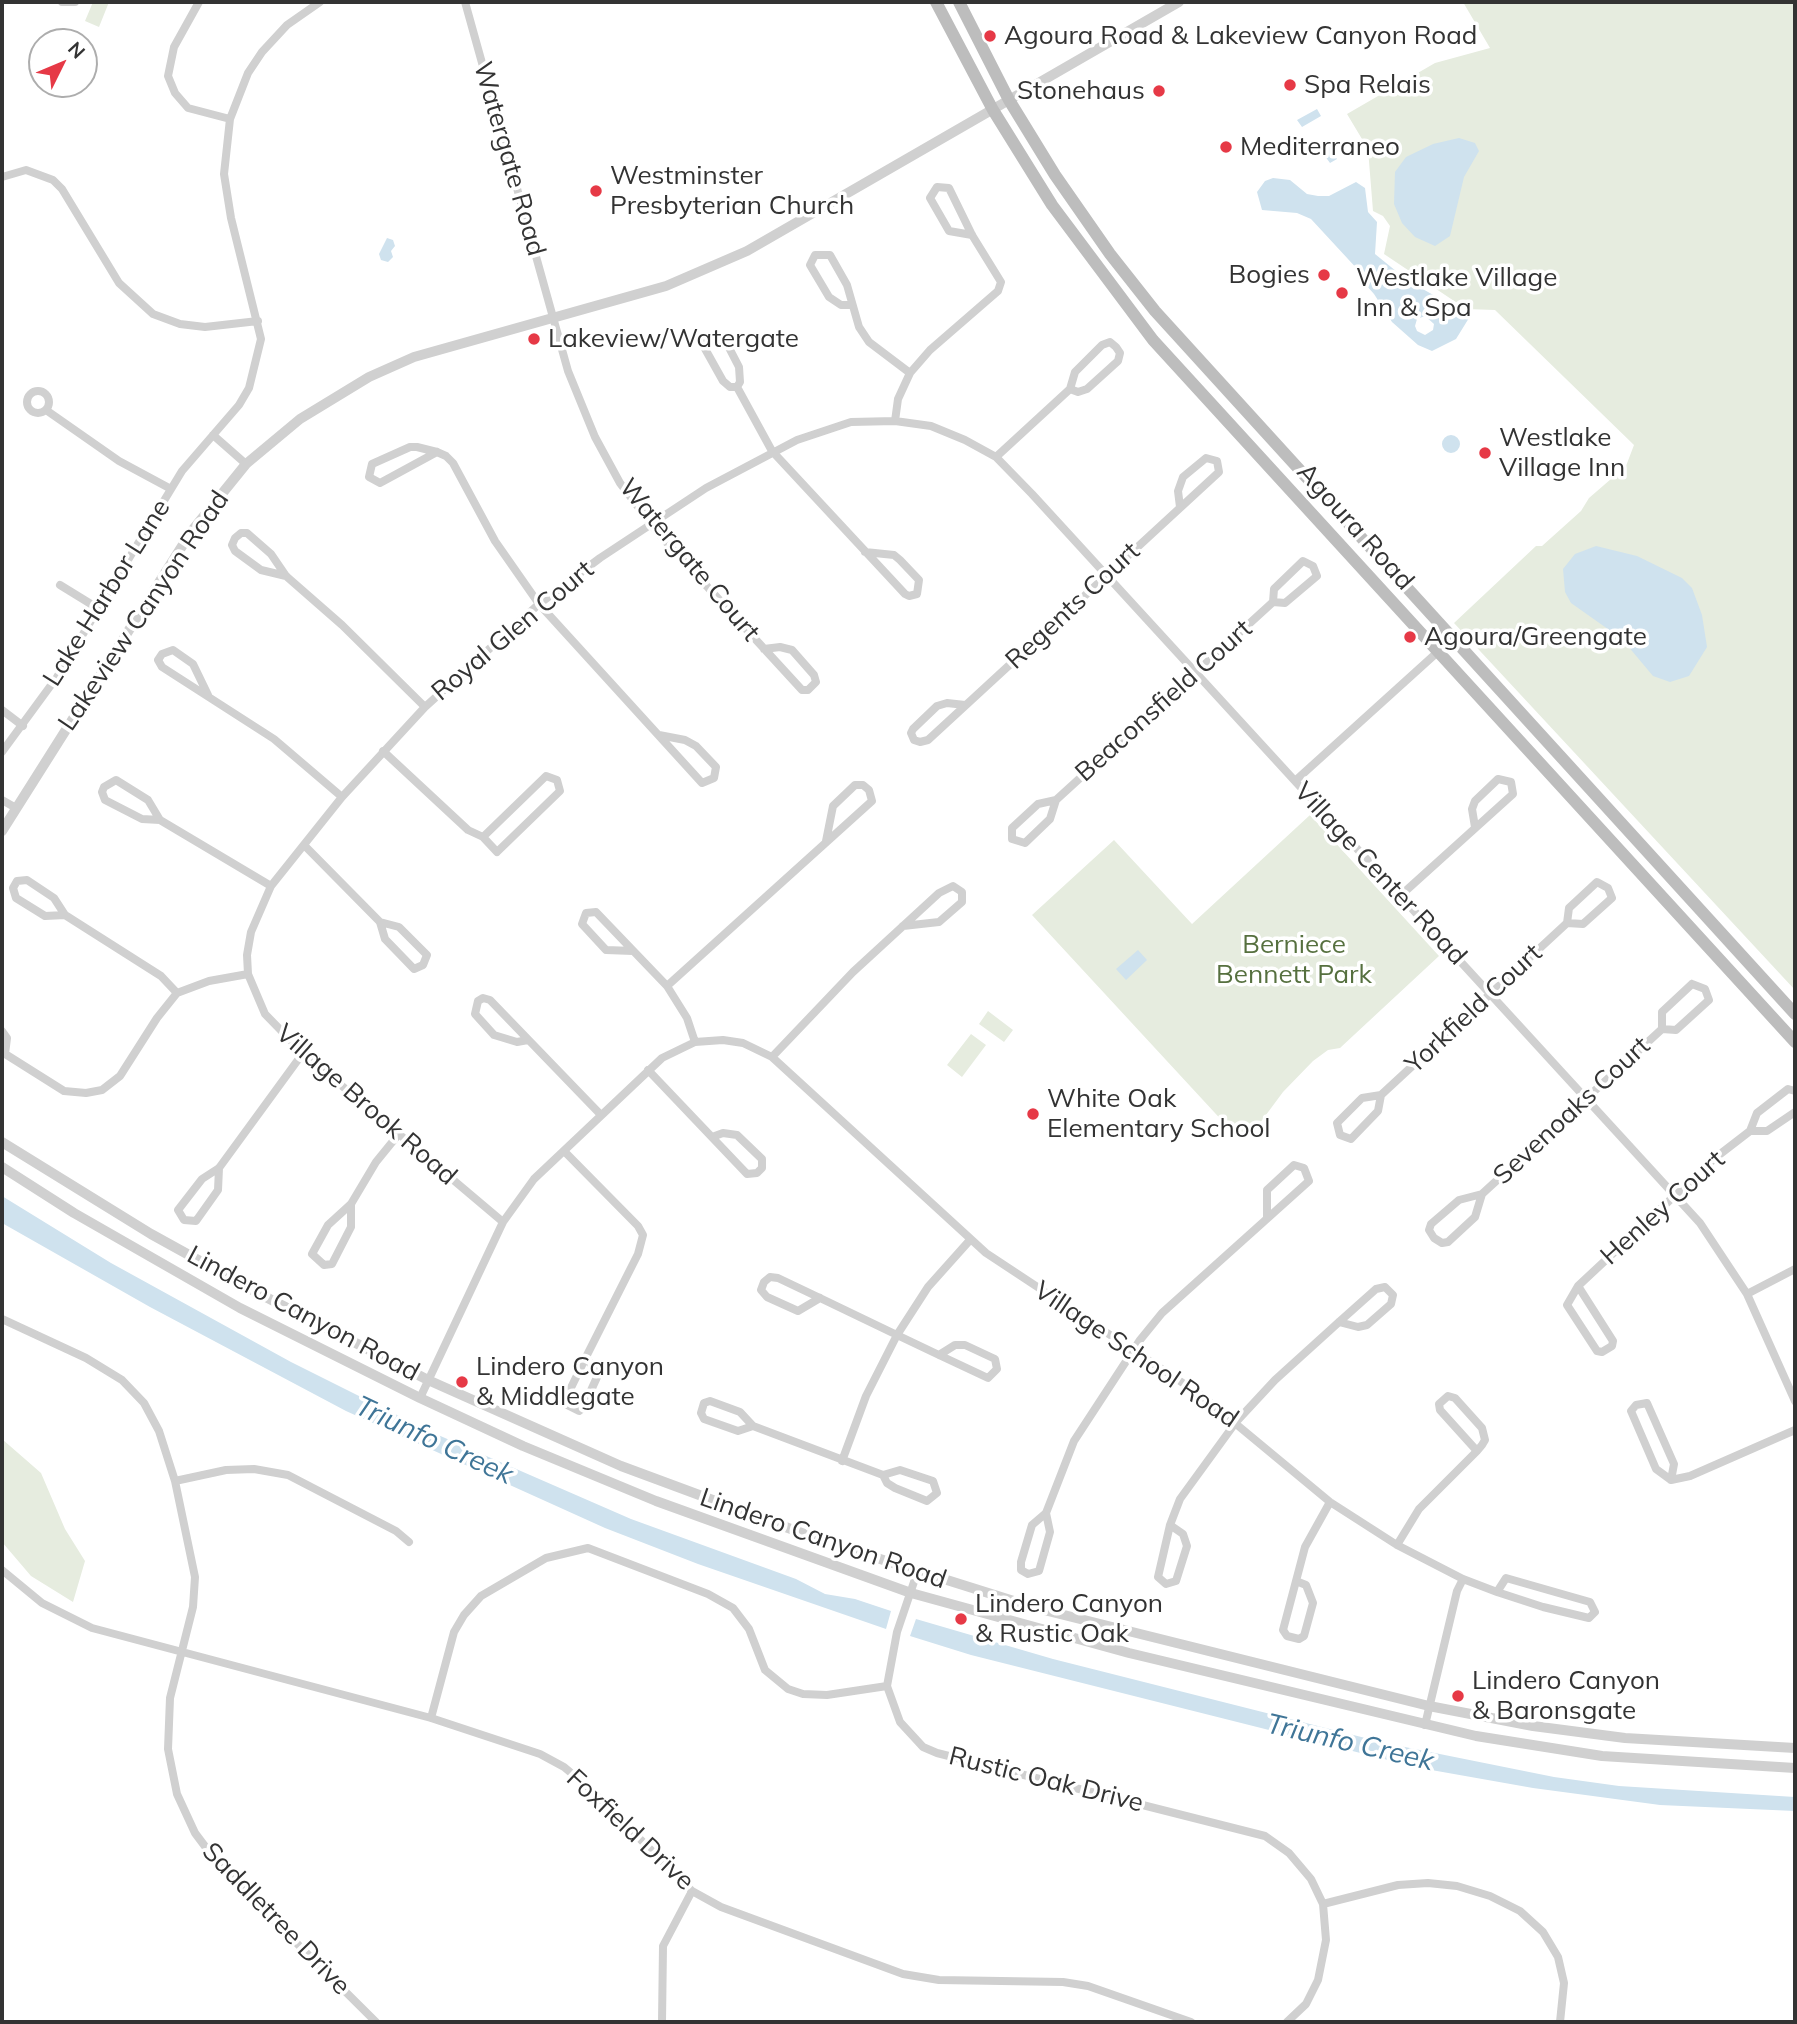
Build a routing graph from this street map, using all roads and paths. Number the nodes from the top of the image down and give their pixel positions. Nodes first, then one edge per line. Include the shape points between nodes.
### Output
1 (62, 2) edge
2 (75, 2) edge
3 (199, 2) edge
4 (320, 2) edge
5 (465, 2) edge
6 (936, 2) edge
7 (959, 2) edge
8 (1180, 2) edge
9 (1009, 100) junction
10 (993, 110) junction
11 (230, 119) junction
12 (2, 177) edge
13 (972, 235) junction
14 (851, 305) junction
15 (554, 316) junction
16 (258, 321) junction
17 (910, 373) junction
18 (737, 387) junction
19 (1070, 389) junction
20 (46, 410) dead end
21 (895, 421) junction
22 (213, 435) junction
23 (772, 451) junction
24 (437, 452) junction
25 (996, 457) junction
26 (246, 464) junction
27 (171, 489) junction
28 (1180, 507) junction
29 (650, 523) junction
30 (865, 552) junction
31 (1106, 575) junction
32 (286, 576) junction
33 (60, 585) dead end
34 (1273, 602) junction
35 (539, 604) junction
36 (99, 609) junction
37 (1452, 639) junction
38 (764, 649) junction
39 (1437, 652) junction
40 (1196, 673) junction
41 (208, 695) junction
42 (965, 705) junction
43 (425, 707) junction
44 (2, 710) edge
45 (23, 726) junction
46 (659, 735) junction
47 (2, 751) edge
48 (383, 751) junction
49 (1295, 781) junction
50 (342, 797) junction
51 (2, 800) edge
52 (1056, 800) junction
53 (16, 808) junction
54 (160, 820) junction
55 (1475, 827) junction
56 (2, 831) edge
57 (483, 837) junction
58 (825, 841) junction
59 (304, 845) junction
60 (271, 886) junction
61 (1400, 896) junction
62 (65, 915) junction
63 (380, 922) junction
64 (1567, 923) junction
65 (903, 926) junction
66 (633, 951) junction
67 (248, 974) junction
68 (667, 986) junction
69 (177, 993) junction
70 (1490, 993) junction
71 (1795, 1014) edge
72 (1662, 1029) junction
73 (2, 1031) edge
74 (528, 1040) junction
75 (695, 1042) junction
76 (1795, 1042) edge
77 (3, 1053) edge
78 (303, 1053) junction
79 (772, 1057) junction
80 (648, 1070) junction
81 (1795, 1091) edge
82 (1381, 1095) junction
83 (1586, 1098) junction
84 (1795, 1112) edge
85 (601, 1115) junction
86 (1750, 1131) junction
87 (398, 1135) junction
88 (712, 1137) junction
89 (2, 1142) edge
90 (564, 1151) junction
91 (2, 1167) edge
92 (219, 1168) junction
93 (1482, 1194) junction
94 (1675, 1195) junction
95 (351, 1204) junction
96 (1267, 1217) junction
97 (503, 1222) junction
98 (970, 1240) junction
99 (1795, 1269) edge
100 (1578, 1286) junction
101 (1748, 1294) junction
102 (820, 1298) junction
103 (2, 1318) edge
104 (1339, 1322) junction
105 (897, 1335) junction
106 (1132, 1351) junction
107 (939, 1355) junction
108 (586, 1357) junction
109 (428, 1380) junction
110 (420, 1398) junction
111 (1795, 1401) edge
112 (1236, 1422) junction
113 (753, 1426) junction
114 (1795, 1430) edge
115 (1477, 1451) junction
116 (842, 1461) junction
117 (883, 1475) junction
118 (1671, 1480) junction
119 (175, 1481) junction
120 (1329, 1502) junction
121 (1046, 1513) junction
122 (1170, 1525) junction
123 (409, 1542) dead end
124 (1397, 1545) junction
125 (2, 1570) edge
126 (917, 1573) junction
127 (1463, 1579) junction
128 (1296, 1581) junction
129 (1497, 1592) junction
130 (911, 1593) junction
131 (181, 1652) junction
132 (887, 1686) junction
133 (1429, 1706) junction
134 (430, 1718) junction
135 (1425, 1725) junction
136 (1746, 1747) junction
137 (1795, 1748) edge
138 (1746, 1766) junction
139 (1795, 1768) edge
140 (692, 1891) junction
141 (1322, 1905) junction
142 (376, 2022) edge
143 (662, 2022) edge
144 (1191, 2022) edge
145 (1287, 2022) edge
146 (1560, 2022) edge

1 - 2 street
3 - 11 street via 174,47 168,76 188,108
4 - 11 street, Lake Harbor Lane via 287,25 262,52
5 - 15 street, Watergate Road
6 - 10 main road, Agoura Road
7 - 9 main road, Agoura Road
8 - 9 street, Lakeview Canyon Road
9 - 10 street, Lakeview Canyon Road
9 - 37 main road, Agoura Road via 1067,194 1148,302
10 - 15 street, Lakeview Canyon Road via 719,264 666,286
10 - 39 main road, Agoura Road via 1084,251 1153,340
11 - 16 street, Lake Harbor Lane via 224,174 230,218
12 - 16 street via 26,170 53,180 119,283 153,314 205,327
13 - 13 street via 949,188 937,187 930,198 949,231
13 - 17 street via 997,271 998,291
14 - 14 street via 847,285 830,255 815,255 810,265 829,297
14 - 17 street via 869,342
15 - 26 street, Lakeview Canyon Road via 414,357 369,377 300,419
15 - 29 street, Watergate Court via 568,370 595,438
16 - 22 street, Lake Harbor Lane via 261,339 248,388
17 - 21 street via 898,399
18 - 18 street via 739,368 724,338 720,335 705,342 723,381
18 - 23 street
19 - 19 street via 1087,390 1118,360 1116,347 1110,342 1102,345 1075,372
19 - 25 street
20 - 27 street via 119,461
21 - 23 street, Royal Glen Court via 825,428
21 - 25 street, Village Center Road via 931,426
22 - 26 street
22 - 27 street, Lake Harbor Lane
23 - 29 street, Royal Glen Court
23 - 30 street
24 - 24 street via 410,447 372,464 369,477 380,483
24 - 35 street via 453,463 495,541
25 - 31 street, Village Center Road
26 - 53 street, Lakeview Canyon Road via 191,532
27 - 36 street, Lake Harbor Lane
28 - 28 street, Regents Court via 1219,472 1217,461 1206,458 1183,477 1178,491
28 - 31 street, Regents Court
29 - 35 street, Royal Glen Court
29 - 38 street, Watergate Court
30 - 30 street via 905,594 917,594 919,580 901,560
31 - 40 street, Village Center Road
31 - 42 street, Regents Court
32 - 32 street via 271,554 247,533 235,538 234,551 261,570
32 - 43 street
33 - 36 street
34 - 34 street, Beaconsfield Court via 1285,603 1317,576 1313,566 1303,561 1274,589
34 - 40 street, Beaconsfield Court
35 - 43 street, Royal Glen Court
35 - 46 street
36 - 45 street, Lake Harbor Lane
37 - 39 street
37 - 71 main road, Agoura Road
38 - 38 street, Watergate Court via 802,690 816,682 792,650
39 - 49 street
39 - 76 main road, Agoura Road
40 - 49 street, Village Center Road
40 - 52 street, Beaconsfield Court
41 - 41 street via 193,664 173,650 162,654 158,660 162,667
41 - 50 street via 274,739
42 - 42 street, Regents Court via 937,706 913,729 914,740 928,740
43 - 48 street, Royal Glen Court
44 - 45 street
45 - 47 street, Lake Harbor Lane
46 - 46 street via 702,783 714,778 716,767 696,747
48 - 50 street, Royal Glen Court
48 - 57 street via 468,830
49 - 61 street, Village Center Road
50 - 59 street, Royal Glen Court
51 - 53 street
52 - 52 street, Beaconsfield Court via 1038,804 1012,828 1013,839 1025,843 1050,819
53 - 56 street, Lakeview Canyon Road
54 - 54 street via 148,800 116,780 104,787 105,800 142,820
54 - 60 street
55 - 55 street via 1513,794 1510,782 1498,779 1475,801
55 - 61 street
57 - 57 street via 497,852 560,791 557,780 547,776
58 - 58 street via 872,801 863,785 855,785 833,806
58 - 68 street
59 - 60 street, Royal Glen Court
59 - 63 street
60 - 67 street, Royal Glen Court via 251,932
61 - 70 street, Village Center Road
62 - 62 street via 54,898 27,880 17,881 13,888 16,898 45,916
62 - 69 street via 161,976
63 - 63 street via 385,939 414,969 423,965 426,956 399,927
64 - 64 street, Yorkfield Court via 1583,924 1612,898 1608,888 1597,882 1569,908
64 - 70 street, Yorkfield Court
65 - 65 street via 948,887 962,892 962,902 939,922
65 - 79 street via 811,1013
66 - 66 street via 596,912 586,913 584,928 606,950
66 - 68 street
67 - 69 street
67 - 78 street, Village Brook Road via 265,1014
68 - 75 street via 687,1018
69 - 77 street via 120,1076 102,1090 64,1091
70 - 82 street, Yorkfield Court
70 - 83 street, Village Center Road
72 - 72 street, Sevenoaks Court via 1676,1030 1709,1000 1705,989 1692,984 1660,1016
72 - 83 street, Sevenoaks Court
73 - 77 street via 7,1038
74 - 74 street via 490,1000 478,1001 475,1014 494,1035 517,1042
74 - 85 street
75 - 79 street, Village School Road via 743,1043
75 - 80 street via 678,1047
78 - 87 street, Village Brook Road
78 - 92 street
79 - 98 street, Village School Road
80 - 85 street
80 - 88 street
81 - 86 street, Henley Court via 1788,1089 1757,1113
82 - 82 street, Yorkfield Court via 1362,1098 1337,1123 1340,1135 1351,1139 1378,1111
83 - 93 street, Sevenoaks Court
83 - 94 street, Village Center Road
84 - 86 street, Henley Court via 1767,1131
85 - 90 street
86 - 94 street, Henley Court
87 - 95 street
87 - 97 street, Village Brook Road
88 - 88 street via 747,1174 762,1168 761,1160 737,1135
89 - 109 street, Lindero Canyon Road via 151,1234
90 - 97 street via 534,1179
90 - 108 street via 643,1235 638,1254
91 - 110 street, Lindero Canyon Road via 240,1308
92 - 92 street via 202,1179 178,1210 184,1220 196,1221 218,1190
93 - 93 street, Sevenoaks Court via 1459,1200 1431,1224 1434,1238 1448,1242 1475,1217
94 - 100 street, Henley Court
94 - 101 street, Village Center Road via 1700,1223
95 - 95 street via 328,1225 312,1254 324,1265 332,1264 351,1227
96 - 96 street via 1309,1181 1304,1168 1294,1165 1267,1190
96 - 106 street via 1162,1313
97 - 109 street
98 - 105 street via 928,1287
98 - 106 street, Village School Road
99 - 101 street
100 - 100 street, Henley Court via 1567,1304 1602,1352 1614,1340
101 - 111 street, Village Center Road
102 - 102 street via 770,1277 761,1290 798,1311
102 - 105 street
103 - 119 street, Saddletree Drive via 122,1380 155,1422
104 - 104 street via 1367,1325 1391,1304 1393,1295 1385,1287 1376,1289
104 - 112 street
105 - 107 street
105 - 116 street via 866,1396
106 - 112 street, Village School Road
106 - 121 street via 1074,1441
107 - 107 street via 988,1378 997,1369 995,1359 965,1345
108 - 108 street via 565,1400 579,1411 598,1375
109 - 110 street
109 - 126 street, Lindero Canyon Road via 645,1476
110 - 130 street, Lindero Canyon Road via 656,1501
112 - 120 street, Village School Road
112 - 122 street via 1195,1476
113 - 113 street via 740,1412 704,1403 704,1419 738,1431
113 - 116 street
114 - 118 street
115 - 115 street via 1485,1440 1482,1428 1448,1396 1439,1404 1440,1410
115 - 124 street via 1419,1509
116 - 117 street
117 - 117 street via 895,1488 927,1501 937,1493 933,1481 900,1470
118 - 118 street via 1674,1464 1647,1403 1636,1405 1631,1411 1656,1469
119 - 123 street via 240,1469 288,1475
119 - 131 street, Saddletree Drive via 195,1577 193,1607
120 - 124 street, Village School Road
120 - 128 street via 1306,1547
121 - 121 street via 1032,1525 1021,1562 1021,1570 1028,1574 1039,1571 1050,1532
122 - 122 street via 1158,1577 1166,1584 1176,1581 1187,1546 1183,1534
124 - 127 street, Village School Road
125 - 131 street, Foxfield Drive via 42,1603 92,1628
126 - 130 street
126 - 133 street, Lindero Canyon Road via 1036,1608
127 - 129 street, Village School Road
127 - 133 street
128 - 128 street via 1283,1630 1299,1639 1304,1636 1313,1603 1306,1585
129 - 129 street, Village School Road via 1589,1618 1595,1612 1590,1602 1506,1578
130 - 132 street via 897,1632
130 - 135 street, Lindero Canyon Road via 1129,1653
131 - 134 street, Foxfield Drive
131 - 142 street, Saddletree Drive via 170,1698 168,1749 177,1794 195,1833 222,1869
132 - 134 street via 827,1695 788,1689 765,1670 749,1629 733,1608 588,1548 546,1558 481,1596 454,1632
132 - 141 street, Rustic Oak Drive via 900,1722 923,1747 1265,1836 1289,1853 1311,1879
133 - 135 street
133 - 136 street, Lindero Canyon Road via 1586,1733
134 - 140 street, Foxfield Drive via 540,1754 564,1767
135 - 138 street, Lindero Canyon Road via 1602,1756
136 - 137 street, Lindero Canyon Road
136 - 138 street
138 - 139 street, Lindero Canyon Road
140 - 143 street via 663,1945
140 - 144 street, Foxfield Drive via 721,1908 903,1974 939,1980 1088,1986
141 - 145 street via 1326,1940 1318,1980 1306,2004
141 - 146 street via 1398,1885 1428,1883 1490,1896 1520,1911 1543,1932 1558,1957 1564,1983

